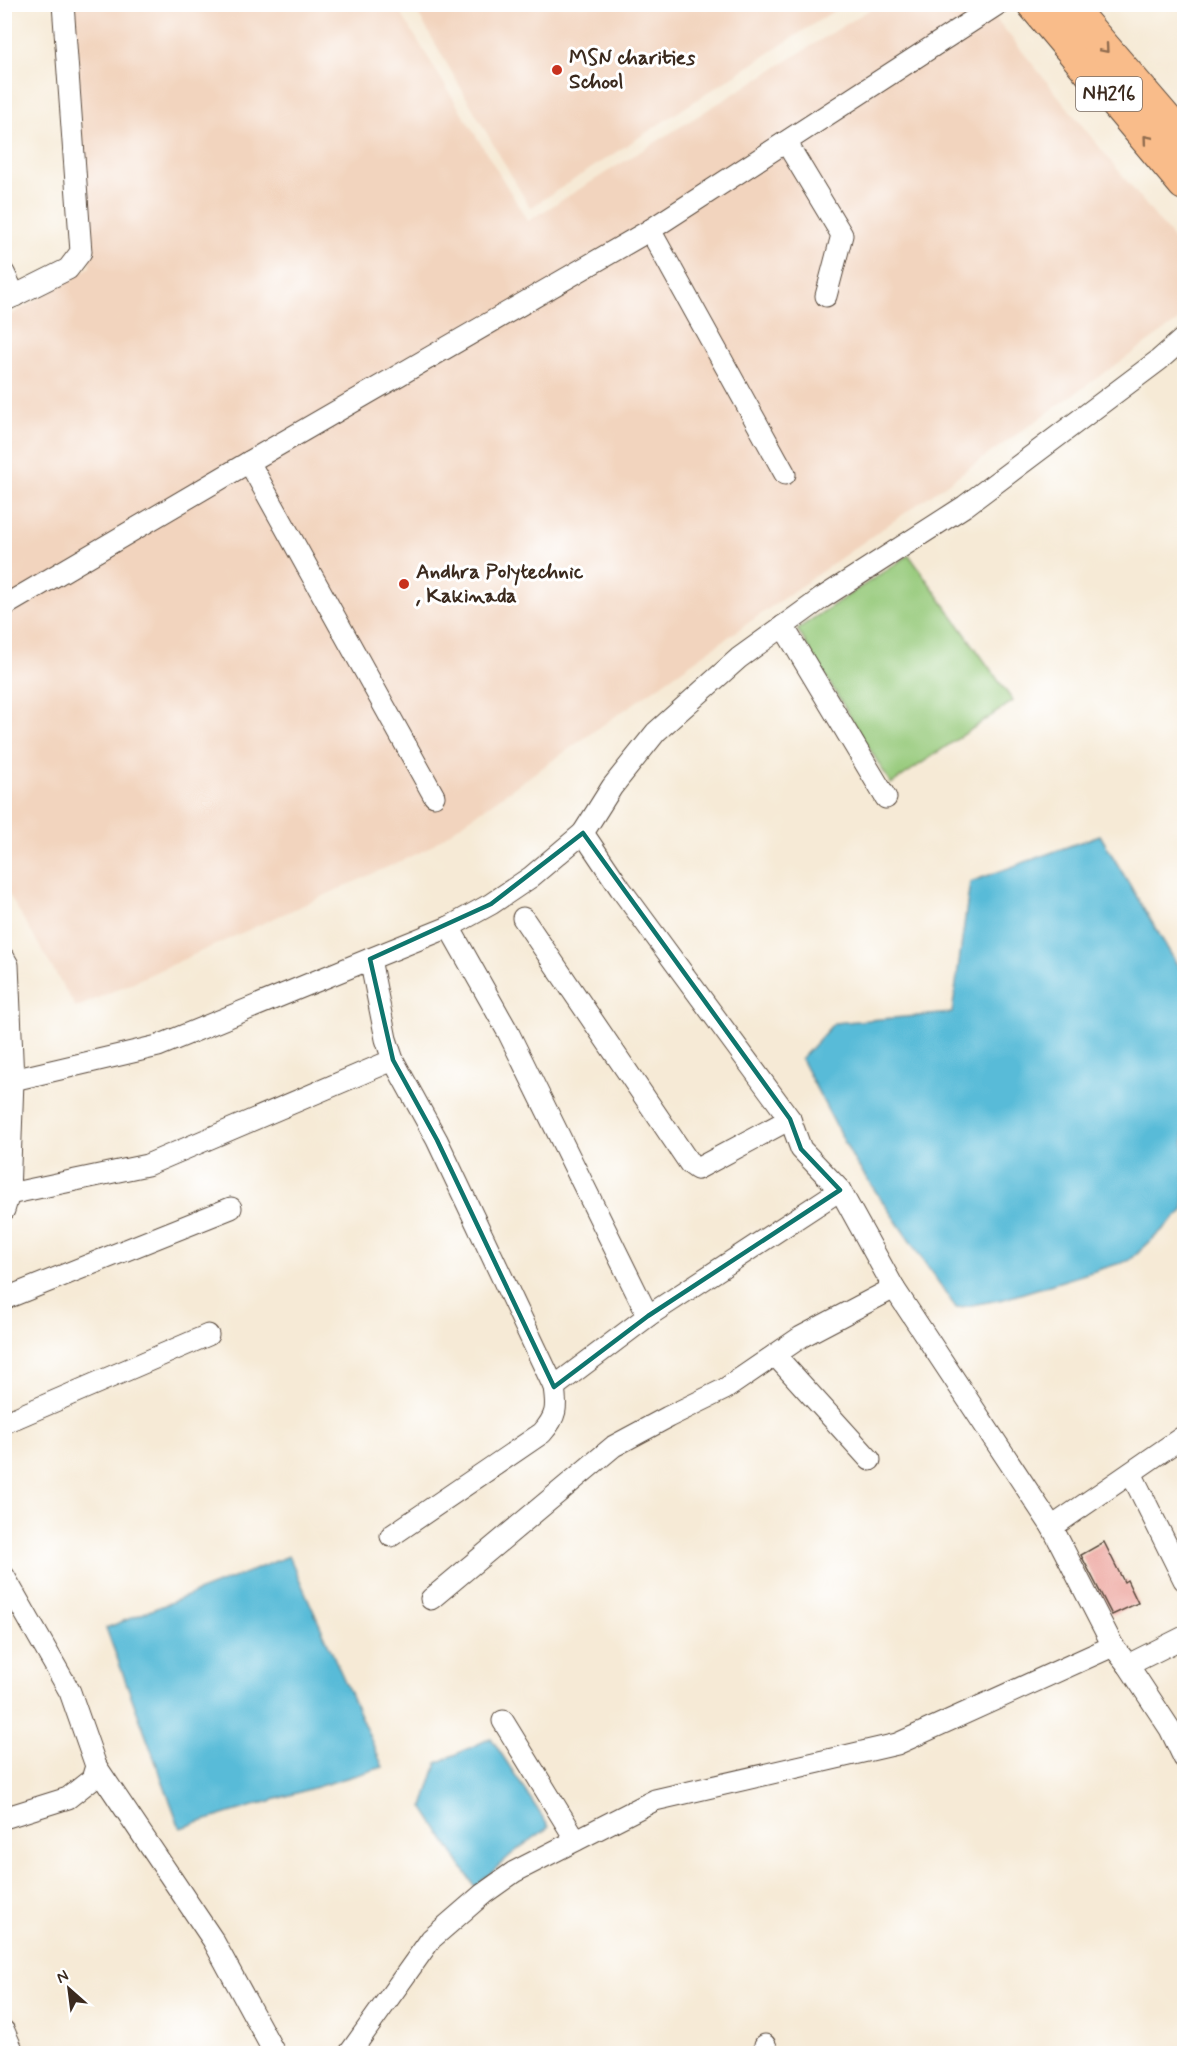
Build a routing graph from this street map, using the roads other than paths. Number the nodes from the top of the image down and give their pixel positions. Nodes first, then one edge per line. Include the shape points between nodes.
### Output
1 (63, 4) edge
2 (998, 4) edge
3 (1033, 4) edge
4 (1067, 4) edge
5 (1185, 140) edge
6 (786, 142) junction
7 (1185, 184) edge
8 (650, 230) junction
9 (4, 273) edge
10 (826, 296) dead end
11 (10, 298) edge
12 (1185, 339) edge
13 (249, 462) junction
14 (785, 474) dead end
15 (4, 606) edge
16 (783, 626) junction
17 (434, 796) dead end
18 (886, 798) dead end
19 (583, 833) junction
20 (523, 918) dead end
21 (449, 927) junction
22 (4, 958) edge
23 (370, 959) junction
24 (393, 1060) junction
25 (13, 1080) junction
26 (790, 1119) junction
27 (840, 1190) junction
28 (7, 1202) edge
29 (231, 1208) dead end
30 (894, 1288) junction
31 (4, 1299) edge
32 (648, 1316) junction
33 (208, 1335) dead end
34 (775, 1355) junction
35 (555, 1387) junction
36 (4, 1423) edge
37 (1185, 1436) edge
38 (870, 1460) dead end
39 (1131, 1473) junction
40 (1052, 1527) junction
41 (391, 1536) dead end
42 (4, 1576) edge
43 (1185, 1580) edge
44 (430, 1599) dead end
45 (1185, 1638) edge
46 (1113, 1646) junction
47 (1128, 1665) junction
48 (503, 1721) dead end
49 (1177, 1726) edge
50 (1185, 1758) edge
51 (96, 1766) junction
52 (4, 1818) edge
53 (576, 1840) junction
54 (4, 2031) edge
55 (14, 2054) edge
56 (275, 2054) edge
57 (349, 2054) edge

1 - 11 street via 81,252 68,269
2 - 6 street
7 -> 3 highway, NH216
4 -> 5 highway, NH216
6 - 8 street
6 - 10 street via 842,235
8 - 13 street
8 - 14 street
9 - 11 street
12 - 16 street via 965,506
13 - 15 street
13 - 17 street
16 - 18 street
16 - 19 street via 739,658 656,732 612,787
19 - 21 street via 531,877
19 - 26 street
20 - 26 street via 690,1164 697,1169
21 - 23 street
21 - 32 street via 508,1032
22 - 25 street via 8,965
23 - 24 street
23 - 25 street via 158,1046
24 - 28 street via 147,1165
24 - 35 street via 437,1140
25 - 28 street
26 - 27 street via 801,1149
27 - 30 street
27 - 32 street
29 - 31 street
30 - 34 street
30 - 40 street
32 - 35 street
33 - 36 street
34 - 38 street
34 - 44 street via 725,1389 614,1446
35 - 41 street via 557,1408 542,1433
37 - 39 street
39 - 40 street
39 - 43 street
40 - 46 street
42 - 51 street via 70,1692
45 - 47 street
46 - 47 street
46 - 53 street via 897,1744 655,1800
47 - 49 street
48 - 53 street
49 - 50 street
51 - 52 street via 92,1779 68,1798
51 - 56 street via 213,1940
53 - 57 street via 514,1872 431,1939
54 - 55 street

